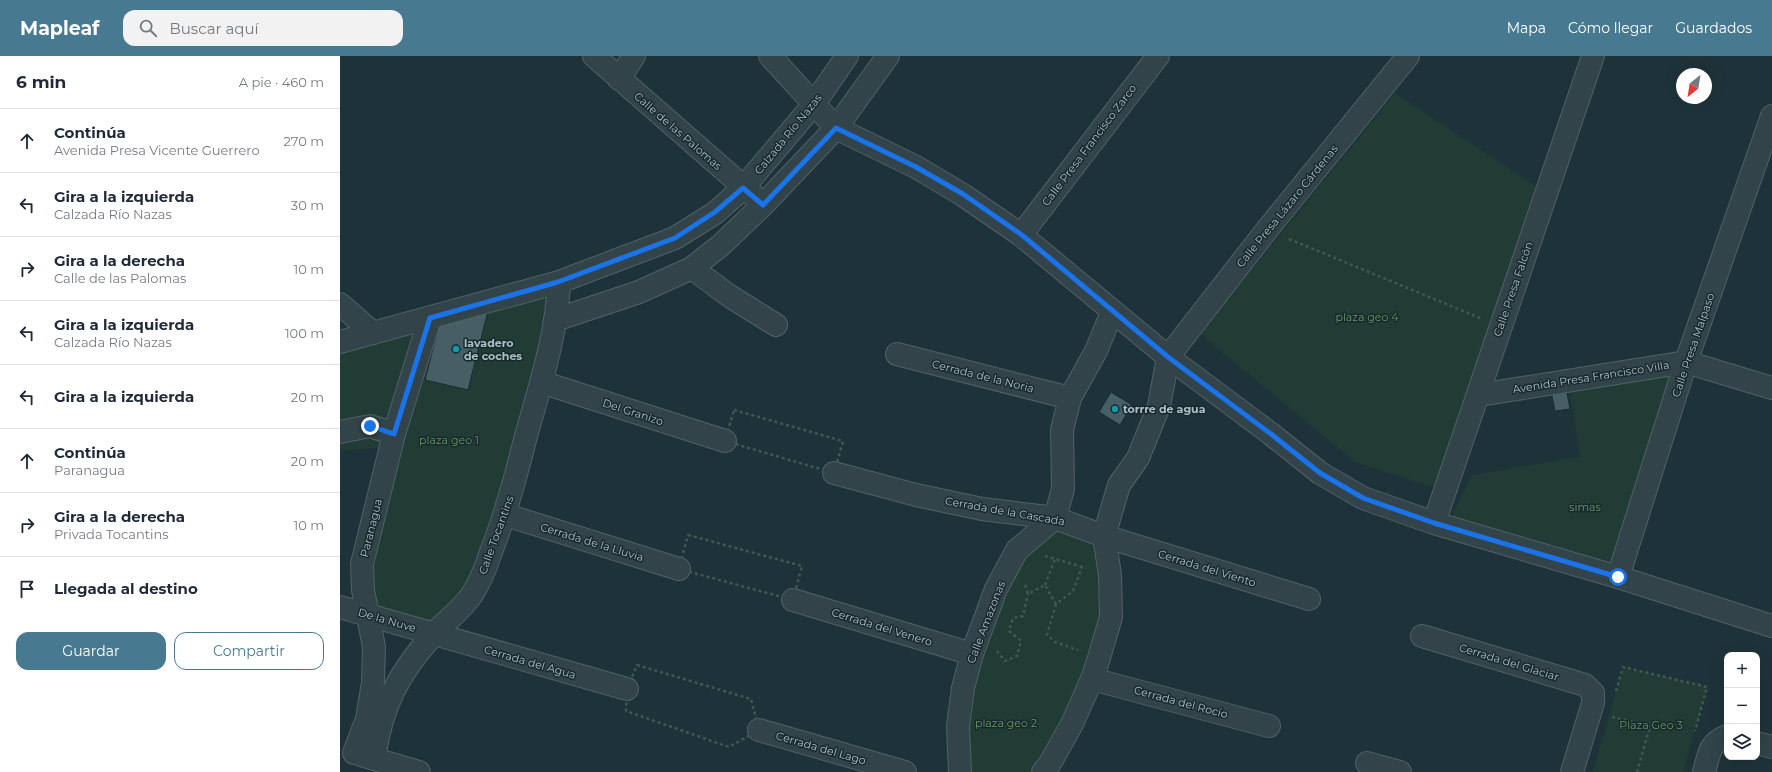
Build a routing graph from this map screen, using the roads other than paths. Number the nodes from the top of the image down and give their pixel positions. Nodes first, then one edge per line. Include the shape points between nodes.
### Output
1 (594, 56) edge
2 (634, 56) edge
3 (770, 56) edge
4 (847, 56) edge
5 (888, 56) edge
6 (1158, 56) edge
7 (1408, 56) edge
8 (1593, 56) edge
9 (619, 79) junction
10 (814, 104) junction
11 (1772, 116) edge
12 (836, 128) junction
13 (743, 188) junction
14 (763, 205) junction
15 (1022, 235) junction
16 (692, 268) junction
17 (558, 282) junction
18 (340, 304) edge
19 (1112, 312) junction
20 (430, 318) junction
21 (555, 320) junction
22 (776, 325) dead end
23 (373, 333) junction
24 (340, 342) edge
25 (897, 354) dead end
26 (1168, 357) junction
27 (1686, 362) junction
28 (541, 382) junction
29 (1772, 388) edge
30 (1479, 395) junction
31 (1070, 398) junction
32 (340, 432) edge
33 (394, 434) junction
34 (725, 441) road end
35 (834, 472) road end
36 (506, 515) junction
37 (1055, 518) junction
38 (1434, 523) junction
39 (1104, 536) junction
40 (679, 569) road end
41 (1618, 577) junction
42 (1309, 599) dead end
43 (793, 600) road end
44 (340, 607) edge
45 (367, 615) junction
46 (1772, 626) edge
47 (434, 634) junction
48 (1422, 636) dead end
49 (972, 654) junction
50 (1092, 679) junction
51 (627, 689) road end
52 (1269, 726) dead end
53 (759, 730) road end
54 (1722, 738) edge
55 (1760, 744) edge
56 (1772, 747) edge
57 (356, 753) edge
58 (1367, 763) dead end
59 (419, 772) edge
60 (905, 772) edge
61 (960, 772) edge
62 (1043, 772) edge
63 (1400, 772) edge
64 (1572, 772) edge
65 (1704, 772) edge

1 - 9 street, Calle de las Palomas
2 - 9 street
3 - 10 street
4 - 10 street, Calzada Río Nazas
5 - 12 street
6 - 15 street, Calle Presa Francisco Zarco
7 - 26 street, Calle Presa Lázaro Cárdenas
8 - 30 street, Calle Presa Falcón via 1500,326
9 - 13 street, Calle de las Palomas
10 - 12 street
10 - 13 street, Calzada Río Nazas
11 - 27 street, Calle Presa Malpaso
12 - 14 street
12 - 15 street via 916,167
13 - 14 street, Calle de las Palomas
13 - 17 street, Calzada Río Nazas via 715,212 675,238
14 - 16 street via 721,245
15 - 19 street
16 - 21 street via 639,292
16 - 22 street via 728,295
17 - 20 street, Calzada Río Nazas
17 - 21 street, Calle Tocantins
18 - 23 street
19 - 26 street
19 - 31 street via 1096,350
20 - 23 street, Calzada Río Nazas
20 - 33 street, Paranagua
21 - 28 street, Calle Tocantins
23 - 24 street, Calzada Río Nazas
25 - 31 street, Cerrada de la Noria
26 - 38 street via 1320,473 1363,498
26 - 39 street via 1159,406 1138,458 1119,485
27 - 29 street, Avenida Presa Francisco Villa
27 - 30 street, Avenida Presa Francisco Villa
27 - 41 street, Calle Presa Malpaso
28 - 34 street, Del Granizo
28 - 36 street, Calle Tocantins
30 - 38 street, Calle Presa Falcón
31 - 37 street via 1062,430 1063,489
32 - 33 street via 370,426
33 - 45 street, Paranagua via 362,564
35 - 37 street, Cerrada de la Cascada via 982,509
36 - 40 street, Cerrada de la Lluvia
36 - 47 street, Calle Tocantins via 471,596
37 - 39 street, Cerrada de la Cascada
37 - 49 street, Calle Amazonas via 1017,550 996,590
38 - 41 street
39 - 42 street, Cerrada del Viento
39 - 50 street via 1110,574 1111,617
41 - 46 street
43 - 49 street, Cerrada del Venero
44 - 45 street, De la Nuve
45 - 47 street, De la Nuve
45 - 57 street, Paranagua via 374,647 373,683 367,719
47 - 51 street, Cerrada del Agua
47 - 57 street, Calle Tocantins via 411,660 397,682 385,708 377,736
48 - 64 street, Cerrada del Glaciar via 1585,685 1593,693 1593,703
49 - 61 street, Calle Amazonas via 963,688 958,726
50 - 52 street, Cerrada del Rocío
50 - 62 street via 1072,724
53 - 60 street, Cerrada del Lago
54 - 65 street via 1711,748
55 - 56 street
57 - 59 street
58 - 63 street

